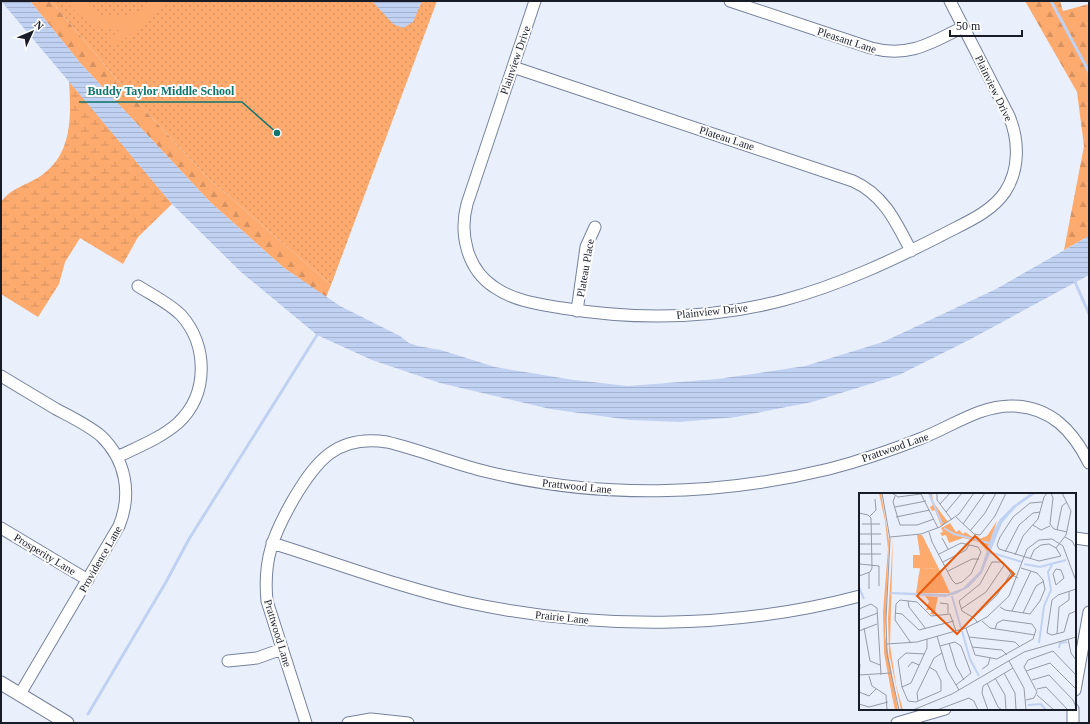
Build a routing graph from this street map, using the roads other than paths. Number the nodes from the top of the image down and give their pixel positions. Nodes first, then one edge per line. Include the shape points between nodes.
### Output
1 (535, 1) edge
2 (730, 1) edge
3 (950, 1) edge
4 (963, 27) junction
5 (513, 67) junction
6 (595, 227) dead end
7 (911, 251) junction
8 (138, 286) dead end
9 (577, 311) junction
10 (1, 376) edge
11 (117, 457) junction
12 (1089, 463) edge
13 (1, 528) edge
14 (1076, 538) edge
15 (1089, 540) edge
16 (272, 543) junction
17 (88, 580) junction
18 (859, 596) edge
19 (1089, 612) edge
20 (282, 649) junction
21 (228, 661) dead end
22 (1, 683) edge
23 (1076, 683) edge
24 (20, 694) junction
25 (942, 710) edge
26 (1073, 710) edge
27 (67, 723) edge
28 (306, 723) edge
29 (348, 723) edge
30 (408, 723) edge
31 (897, 723) edge
32 (1073, 723) edge

1 - 5 street, Plainview Drive
2 - 4 street, Pleasant Lane via 888,52 904,52 919,48
3 - 4 street, Plainview Drive
4 - 7 street, Plainview Drive via 1011,121 1016,148 1014,172 1005,191 988,209
5 - 7 street, Plateau Lane via 853,180 868,188 881,200 895,219
5 - 9 street, Plainview Drive via 467,204 464,219 465,242 474,265 483,278 494,287 527,302
6 - 9 street, Plateau Place via 586,247
7 - 9 street, Plainview Drive via 844,281 756,306 662,316
8 - 11 street via 172,308 190,328 200,352 201,377 195,399 177,424
10 - 11 street, Providence Lane via 93,430 107,442
11 - 17 street, Providence Lane via 126,482 125,508 120,526
12 - 16 street, Prattwood Lane via 1080,446 1061,423 1036,410 1011,406 994,407 923,438 832,468 756,484 684,491 615,490 520,479 486,472 394,444 364,441 338,449 316,464 281,520
13 - 17 street, Prosperity Lane
14 - 15 street
16 - 18 street, Prairie Lane via 385,580 454,599 580,619 636,622 703,620 780,612
16 - 20 street, Prattwood Lane via 266,572 266,592
17 - 24 street, Providence Lane
19 - 23 street
20 - 21 street via 257,658
20 - 28 street, Prattwood Lane
22 - 24 street
24 - 27 street
25 - 31 street
26 - 32 street
29 - 30 street via 371,719

